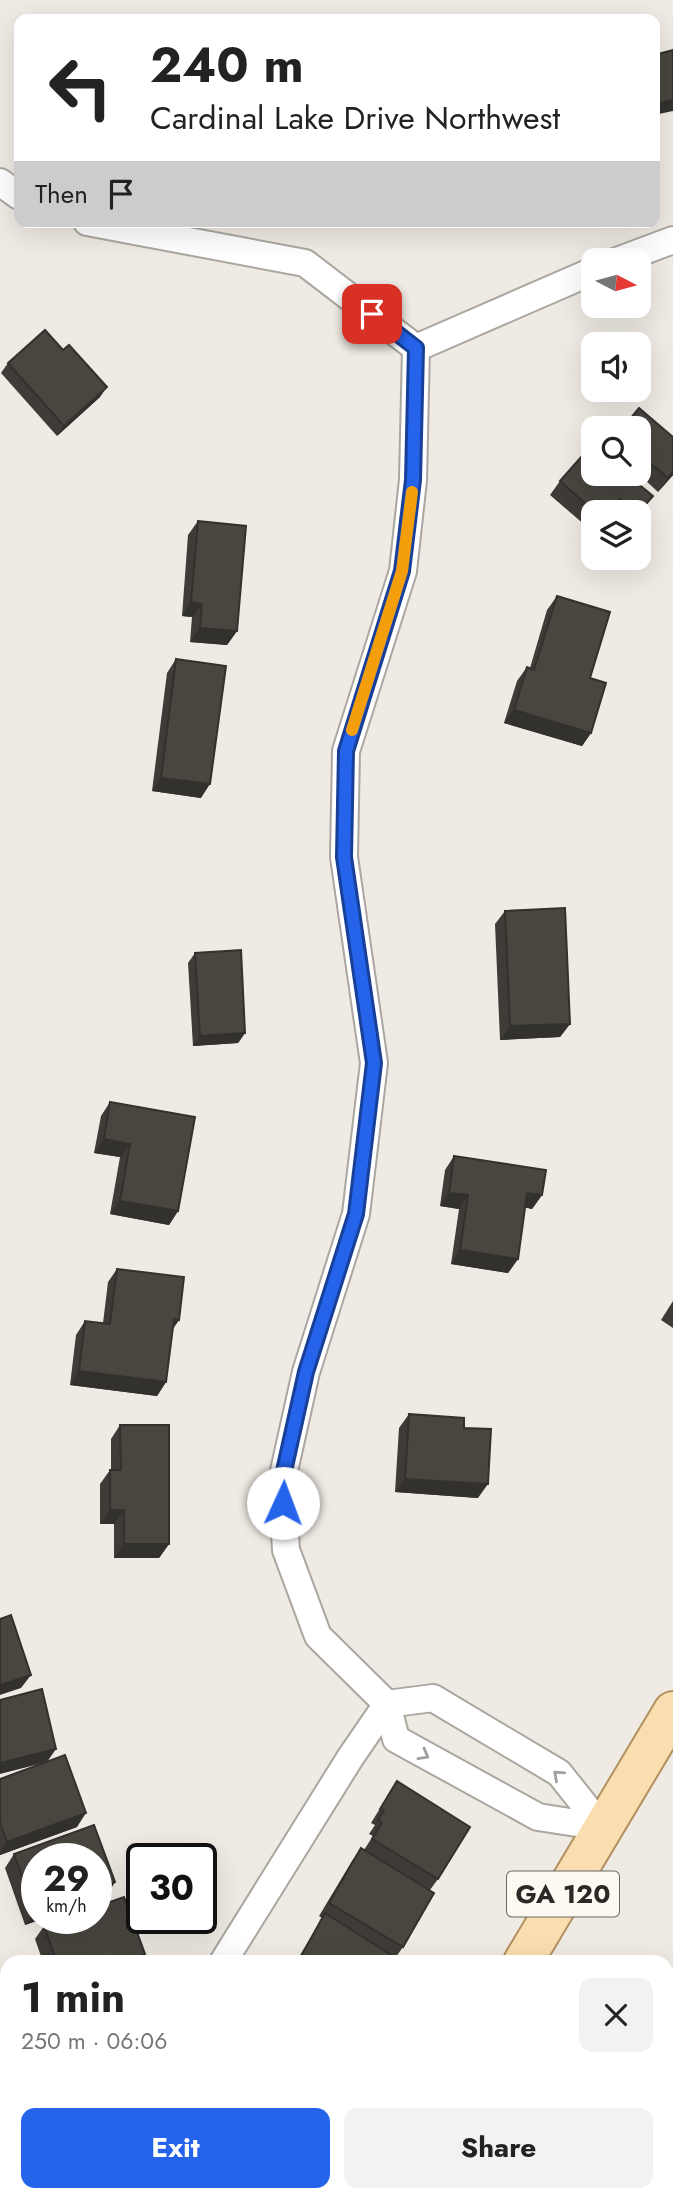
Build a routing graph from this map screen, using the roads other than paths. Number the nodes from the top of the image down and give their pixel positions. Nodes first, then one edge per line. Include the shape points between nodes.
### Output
1 (119, 228) edge
2 (673, 240) edge
3 (651, 248) edge
4 (581, 276) edge
5 (416, 348) junction
6 (387, 1704) junction
7 (673, 1711) edge
8 (602, 1827) junction
9 (227, 1955) edge
10 (527, 1955) edge

1 - 5 street via 305,263
2 - 3 street
4 - 5 street
5 - 6 street via 413,480 402,571 346,751 344,857 374,1063 356,1214 306,1372 282,1480 286,1550 318,1636
8 -> 6 street via 559,1773 433,1698
6 -> 8 street via 396,1739 538,1817
6 - 9 street
7 - 8 main road, GA 120
8 - 10 main road, GA 120

